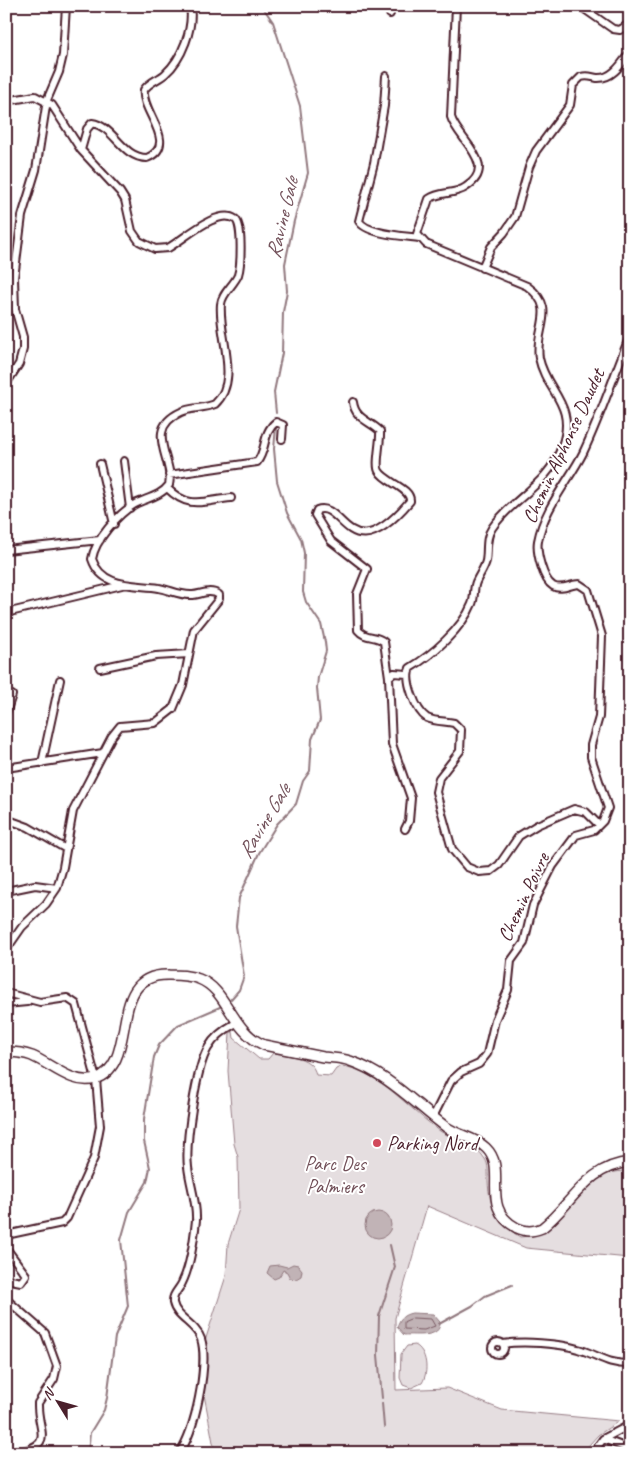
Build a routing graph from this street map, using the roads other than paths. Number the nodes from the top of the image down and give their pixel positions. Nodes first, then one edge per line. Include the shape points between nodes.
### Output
1 (66, 6) edge
2 (190, 6) edge
3 (391, 6) edge
4 (456, 6) edge
5 (580, 6) edge
6 (390, 14) dead end
7 (630, 22) edge
8 (630, 52) edge
9 (386, 76) dead end
10 (47, 100) junction
11 (6, 101) edge
12 (81, 150) junction
13 (419, 238) junction
14 (482, 268) junction
15 (630, 336) edge
16 (6, 384) edge
17 (353, 402) dead end
18 (282, 439) dead end
19 (124, 461) dead end
20 (100, 464) dead end
21 (169, 475) junction
22 (168, 488) junction
23 (231, 498) dead end
24 (130, 508) junction
25 (114, 524) junction
26 (100, 540) junction
27 (6, 550) edge
28 (122, 584) junction
29 (6, 613) edge
30 (189, 654) junction
31 (100, 668) dead end
32 (407, 674) junction
33 (389, 677) junction
34 (60, 680) dead end
35 (12, 695) dead end
36 (6, 713) edge
37 (103, 753) junction
38 (42, 763) junction
39 (6, 768) edge
40 (6, 819) edge
41 (598, 824) junction
42 (405, 829) dead end
43 (66, 849) junction
44 (57, 888) junction
45 (6, 891) edge
46 (6, 950) edge
47 (6, 992) edge
48 (31, 1001) junction
49 (6, 1004) edge
50 (236, 1023) junction
51 (6, 1052) edge
52 (96, 1078) junction
53 (433, 1117) junction
54 (630, 1162) edge
55 (6, 1235) edge
56 (6, 1248) edge
57 (6, 1279) edge
58 (6, 1299) edge
59 (503, 1344) dead end
60 (630, 1364) edge
61 (630, 1421) edge
62 (603, 1440) junction
63 (630, 1449) edge
64 (15, 1453) edge
65 (179, 1453) edge
66 (592, 1453) edge

1 - 10 street via 63,55
2 - 12 street via 190,25 179,56 167,73 146,86 143,94 159,131 157,151 146,158 135,156 94,123 87,129
3 - 6 street
4 - 13 street via 451,117 455,128 473,149 478,172 459,192 435,195 429,199 417,228
5 - 7 street via 613,29 620,30
8 - 14 street via 612,73 605,77 581,77 573,85 570,105 536,151 515,217 491,247
9 - 13 street via 374,163 358,221 365,228
10 - 11 street via 35,96
10 - 12 street
10 - 16 street via 36,170 22,216 14,278 15,309 23,350 19,364
12 - 21 street via 120,192 135,236 146,246 161,250 168,248 218,217 234,218 240,226 238,273 221,306 226,385 215,404 183,410 166,425 161,440
13 - 14 street
14 - 32 street via 527,286 542,300 544,320 539,357 542,370 561,400 565,432 549,471 491,530 486,561 476,582 472,605 437,650 410,668
15 - 41 street, Chemin Alphonse Daudet via 582,454 563,483 538,542 539,556 549,583 558,588 579,584 588,590 602,636 599,716 591,745 608,808 607,815
17 - 33 street via 359,416 380,431 379,472 408,494 410,501 390,523 367,534 356,533 327,510 317,510 315,515 331,542 367,569 357,594 358,630 384,642
18 - 21 street via 283,425 276,422 265,436 262,455 257,462
19 - 24 street
20 - 25 street
21 - 22 street
22 - 23 street via 177,498 190,503
22 - 24 street
24 - 25 street
25 - 26 street
26 - 27 street
26 - 28 street via 93,553 94,564 102,574
28 - 29 street
28 - 30 street via 160,588 184,595 211,592 219,595 218,603 196,627
30 - 31 street via 156,656
30 - 37 street via 179,700 168,716 147,725 120,726
32 - 33 street via 394,673
32 - 41 street, Chemin Poivre via 417,705 425,716 435,721 454,723 461,730 460,751 439,778 436,792 452,849 461,863 479,872 491,871 519,836 574,809 586,812
33 - 42 street via 392,744 411,798
34 - 38 street
35 - 36 street
37 - 38 street
37 - 43 street via 73,811
38 - 39 street
40 - 43 street via 28,827
41 - 53 street, Chemin Poivre via 594,830 576,835 553,866 533,905 524,943 511,961 508,990 495,1020 487,1054 479,1064 461,1072 451,1081
43 - 44 street
44 - 45 street via 35,885
44 - 46 street
47 - 48 street
48 - 49 street
48 - 52 street via 64,998 74,1001
50 - 52 main road via 218,993 199,979 151,977 139,985 131,999 116,1061 106,1074
50 - 53 main road via 246,1035 264,1045 349,1060 392,1084
50 - 65 street via 215,1038 203,1058 189,1124 188,1169 196,1219 191,1255 174,1303 201,1340 202,1364 200,1394 189,1435
51 - 52 main road via 31,1056 78,1080
52 - 55 street via 99,1137 94,1158 67,1218 56,1225
53 - 54 main road via 490,1151 499,1212 508,1223 523,1231 542,1228 580,1186 598,1172
56 - 57 street via 25,1271 26,1278 21,1282
58 - 64 street via 45,1333 57,1366 54,1379 38,1403 40,1442 34,1449
59 - 60 street via 568,1346 604,1361
61 - 62 street via 626,1427
62 - 63 street
62 - 66 street

